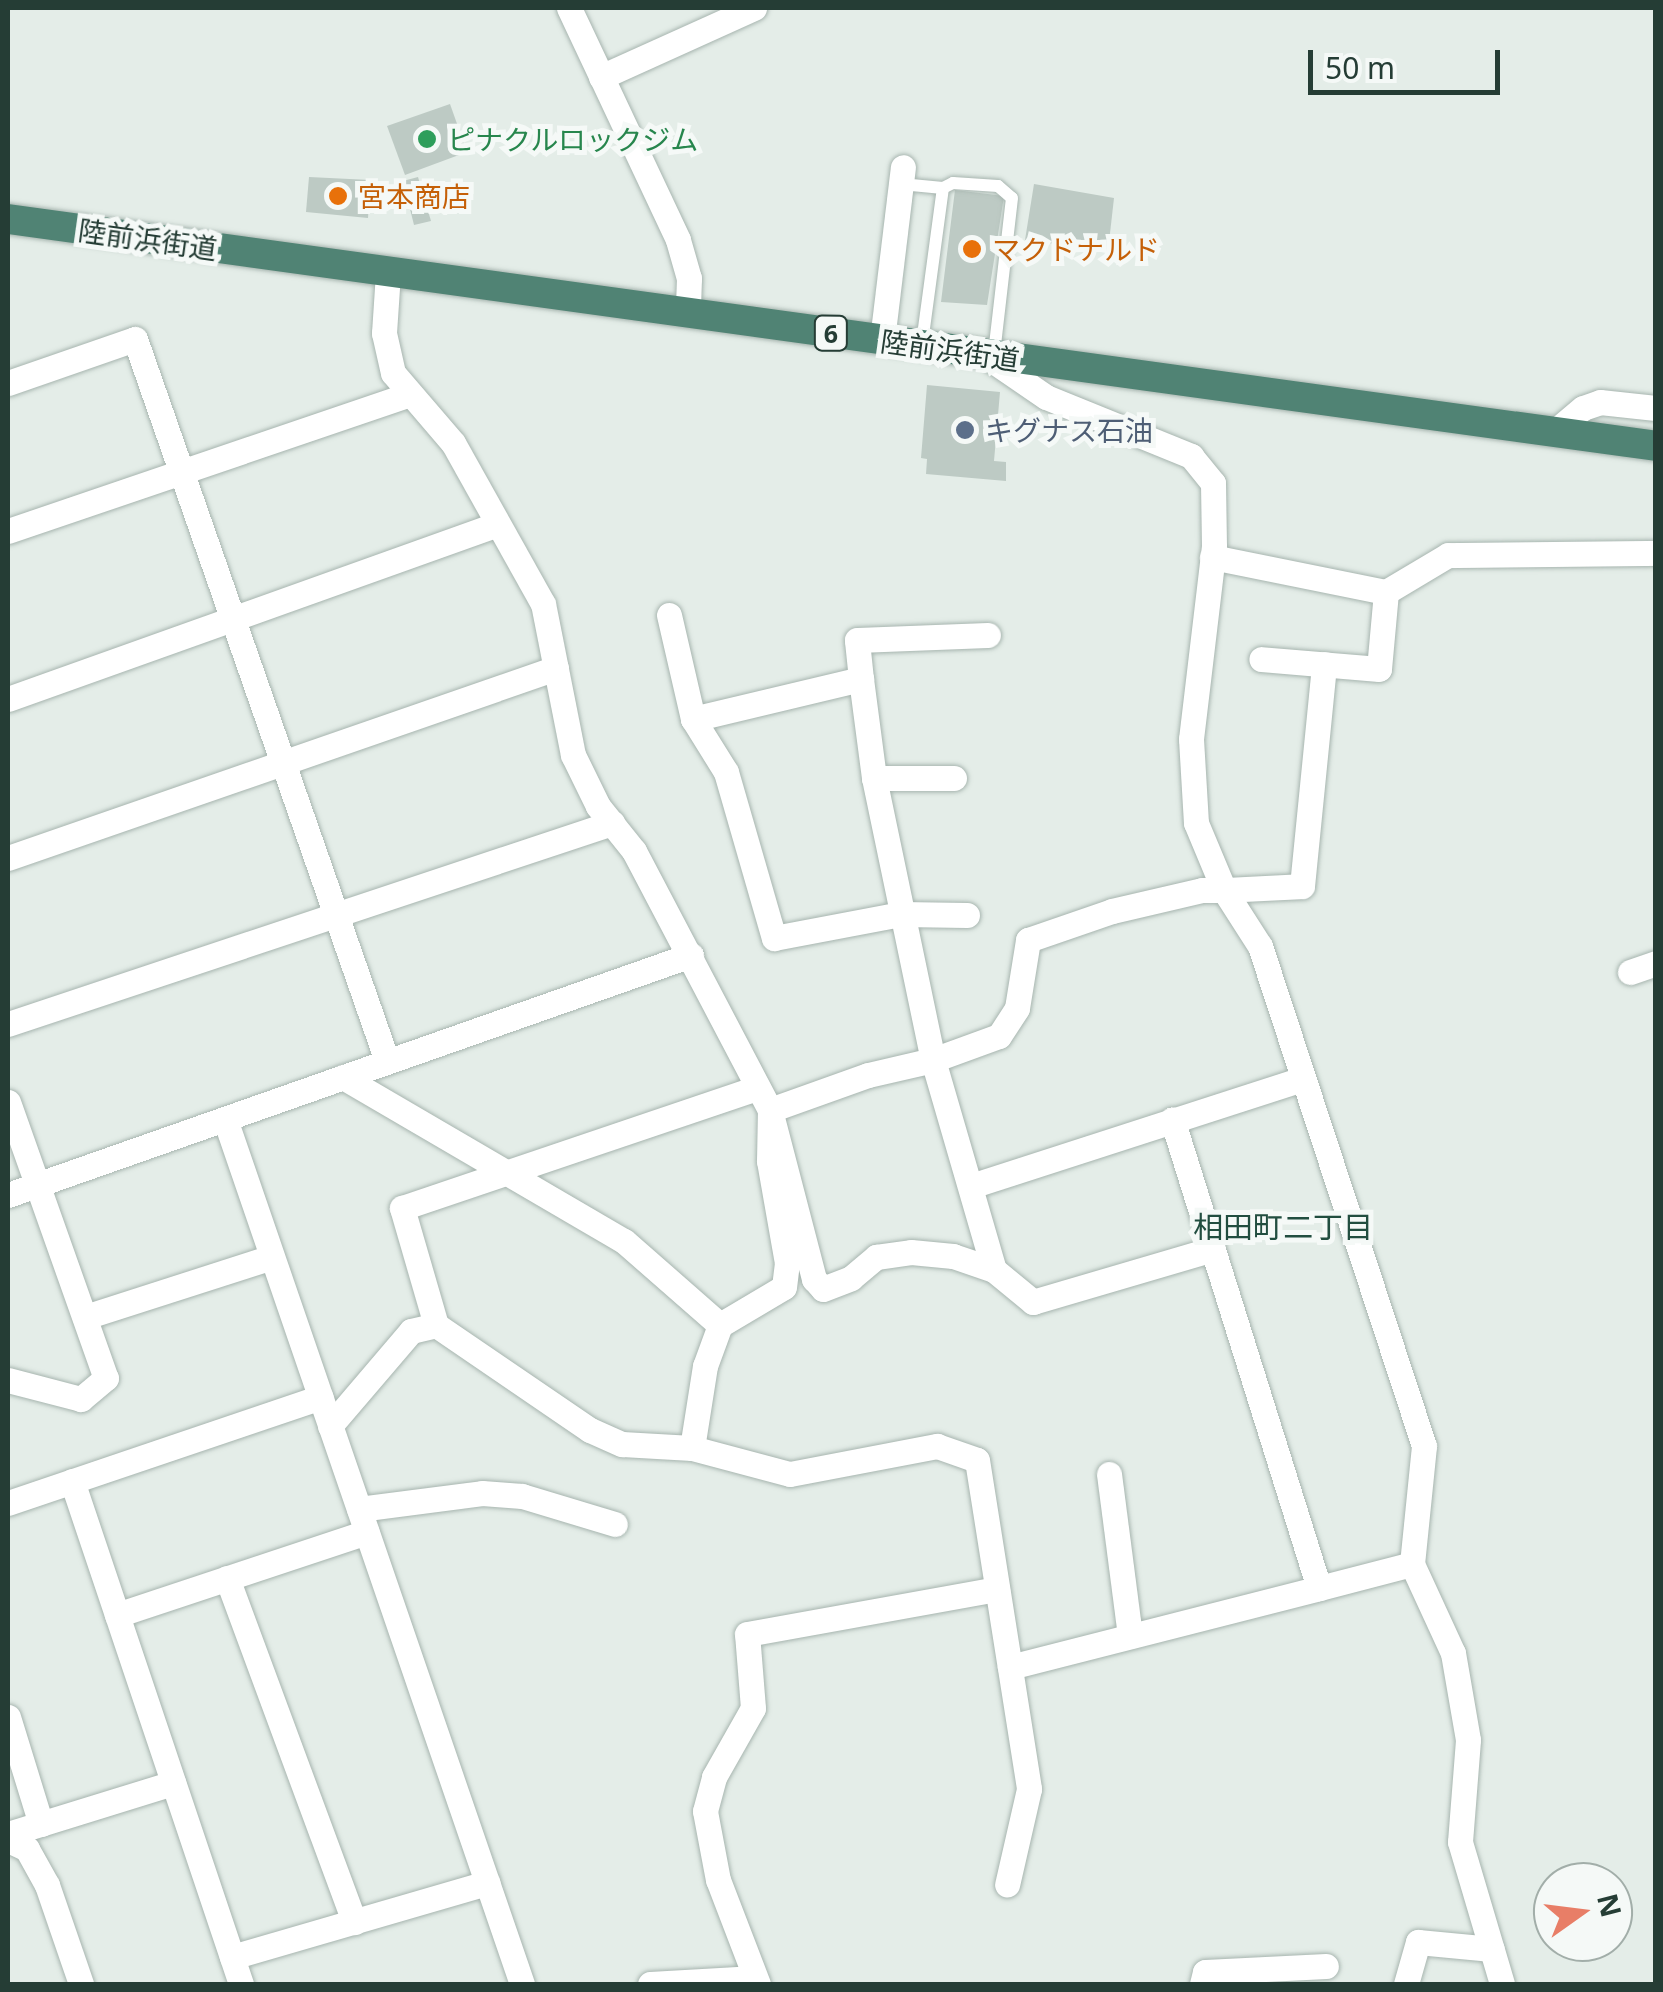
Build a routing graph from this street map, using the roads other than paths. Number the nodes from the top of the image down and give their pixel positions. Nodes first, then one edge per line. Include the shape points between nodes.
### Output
1 (569, 8) edge
2 (754, 8) edge
3 (602, 77) junction
4 (902, 175) joint
5 (943, 188) junction
6 (8, 219) edge
7 (388, 273) junction
8 (688, 314) junction
9 (882, 340) junction
10 (922, 346) junction
11 (988, 355) junction
12 (8, 383) edge
13 (408, 394) junction
14 (1656, 408) edge
15 (1553, 432) junction
16 (1656, 446) edge
17 (182, 472) junction
18 (498, 524) junction
19 (8, 531) edge
20 (1656, 553) edge
21 (1212, 558) junction
22 (1386, 592) junction
23 (669, 616) dead end
24 (233, 618) junction
25 (988, 635) dead end
26 (1261, 659) dead end
27 (1324, 664) junction
28 (556, 668) junction
29 (861, 679) junction
30 (8, 699) edge
31 (692, 719) junction
32 (283, 762) junction
33 (874, 778) junction
34 (954, 778) dead end
35 (612, 823) junction
36 (8, 858) edge
37 (1224, 890) junction
38 (900, 914) junction
39 (336, 915) junction
40 (967, 915) dead end
41 (691, 954) junction
42 (1656, 963) edge
43 (1630, 972) dead end
44 (8, 1024) edge
45 (933, 1060) junction
46 (387, 1062) junction
47 (343, 1077) junction
48 (1303, 1079) junction
49 (763, 1099) junction
50 (8, 1102) edge
51 (225, 1119) junction
52 (1172, 1120) junction
53 (506, 1175) junction
54 (38, 1186) junction
55 (970, 1186) junction
56 (8, 1195) edge
57 (1213, 1249) junction
58 (272, 1257) junction
59 (994, 1270) junction
60 (85, 1317) junction
61 (720, 1324) junction
62 (436, 1325) junction
63 (8, 1380) edge
64 (320, 1397) junction
65 (330, 1426) junction
66 (692, 1448) junction
67 (1110, 1474) dead end
68 (72, 1481) junction
69 (8, 1503) edge
70 (362, 1521) junction
71 (615, 1524) dead end
72 (1412, 1564) junction
73 (227, 1578) junction
74 (1319, 1588) junction
75 (998, 1589) junction
76 (117, 1614) junction
77 (1130, 1636) junction
78 (1010, 1667) junction
79 (8, 1718) edge
80 (173, 1783) junction
81 (40, 1824) junction
82 (8, 1837) edge
83 (487, 1883) junction
84 (1008, 1885) dead end
85 (354, 1922) junction
86 (1492, 1949) junction
87 (232, 1957) junction
88 (1326, 1966) dead end
89 (757, 1981) edge
90 (81, 1984) edge
91 (241, 1984) edge
92 (522, 1984) edge
93 (650, 1984) edge
94 (1202, 1984) edge
95 (1406, 1984) edge
96 (1502, 1984) edge

1 - 3 street
2 - 3 street
3 - 8 street via 678,240 689,278
4 - 5 lane
4 - 9 street
5 - 10 lane
5 - 11 lane via 998,186 1012,198
6 - 7 highway, 陸前浜街道 / 6
7 - 8 highway, 陸前浜街道 / 6
7 - 13 street via 386,357
8 - 9 highway, 陸前浜街道 / 6
9 - 10 highway, 陸前浜街道 / 6
10 - 11 highway, 陸前浜街道 / 6
11 - 15 highway, 陸前浜街道 / 6
11 - 21 street via 1046,397 1191,456 1213,482
12 - 17 street via 136,339
13 - 17 street
13 - 18 street via 453,443
14 - 15 street via 1600,402
15 - 16 highway, 陸前浜街道 / 6
17 - 19 street
17 - 24 street
18 - 24 street
18 - 28 street via 544,604
20 - 22 street via 1448,555
21 - 22 street
21 - 37 street via 1191,738 1196,823
22 - 27 street via 1380,669
23 - 31 street
24 - 30 street
24 - 32 street
25 - 29 street via 858,640
26 - 27 street
27 - 37 street via 1302,886
28 - 32 street
28 - 35 street via 573,755
29 - 31 street
29 - 33 street
31 - 38 street via 726,772 774,938
32 - 36 street
32 - 39 street
33 - 34 street
33 - 38 street
35 - 39 street
35 - 41 street
37 - 45 street via 1112,911 1028,940 1017,1008 999,1036
37 - 48 street via 1260,946
38 - 40 street
38 - 45 street
39 - 44 street
39 - 46 street
41 - 46 street
41 - 49 street
42 - 43 street
45 - 49 street
45 - 55 street
46 - 47 street
47 - 51 street
47 - 53 street
48 - 52 street
48 - 72 street via 1424,1446
49 - 53 street
49 - 59 street via 814,1279 823,1289 851,1278 876,1257 912,1252
49 - 61 street via 787,1263 784,1287
50 - 54 street
51 - 54 street
51 - 58 street
52 - 55 street
52 - 57 street
53 - 61 street via 624,1241
53 - 62 street via 402,1208
54 - 56 street
54 - 60 street
55 - 59 street
57 - 59 street via 1034,1302
57 - 74 street
58 - 60 street
58 - 64 street
60 - 63 street via 106,1378 81,1399
61 - 66 street via 705,1366
62 - 65 street via 411,1331
62 - 66 street via 590,1430 622,1444
64 - 65 street
64 - 68 street
65 - 70 street
66 - 75 street via 790,1474 937,1446 978,1460
67 - 77 street
68 - 69 street
68 - 76 street
70 - 71 street via 482,1493 522,1496
70 - 73 street
70 - 83 street
72 - 74 street
72 - 86 street via 1453,1653 1468,1740 1460,1842
73 - 76 street
73 - 85 street
74 - 77 street
75 - 78 street
75 - 89 street via 747,1634 753,1708 714,1777 705,1811 718,1880
76 - 80 street
77 - 78 street
78 - 84 street via 1029,1789
79 - 81 street
80 - 81 street
80 - 87 street
81 - 82 street
82 - 90 street via 27,1848 46,1885
83 - 85 street
83 - 92 street
85 - 87 street
86 - 95 street via 1418,1942
86 - 96 street
87 - 91 street
88 - 94 street via 1205,1972
89 - 93 street

